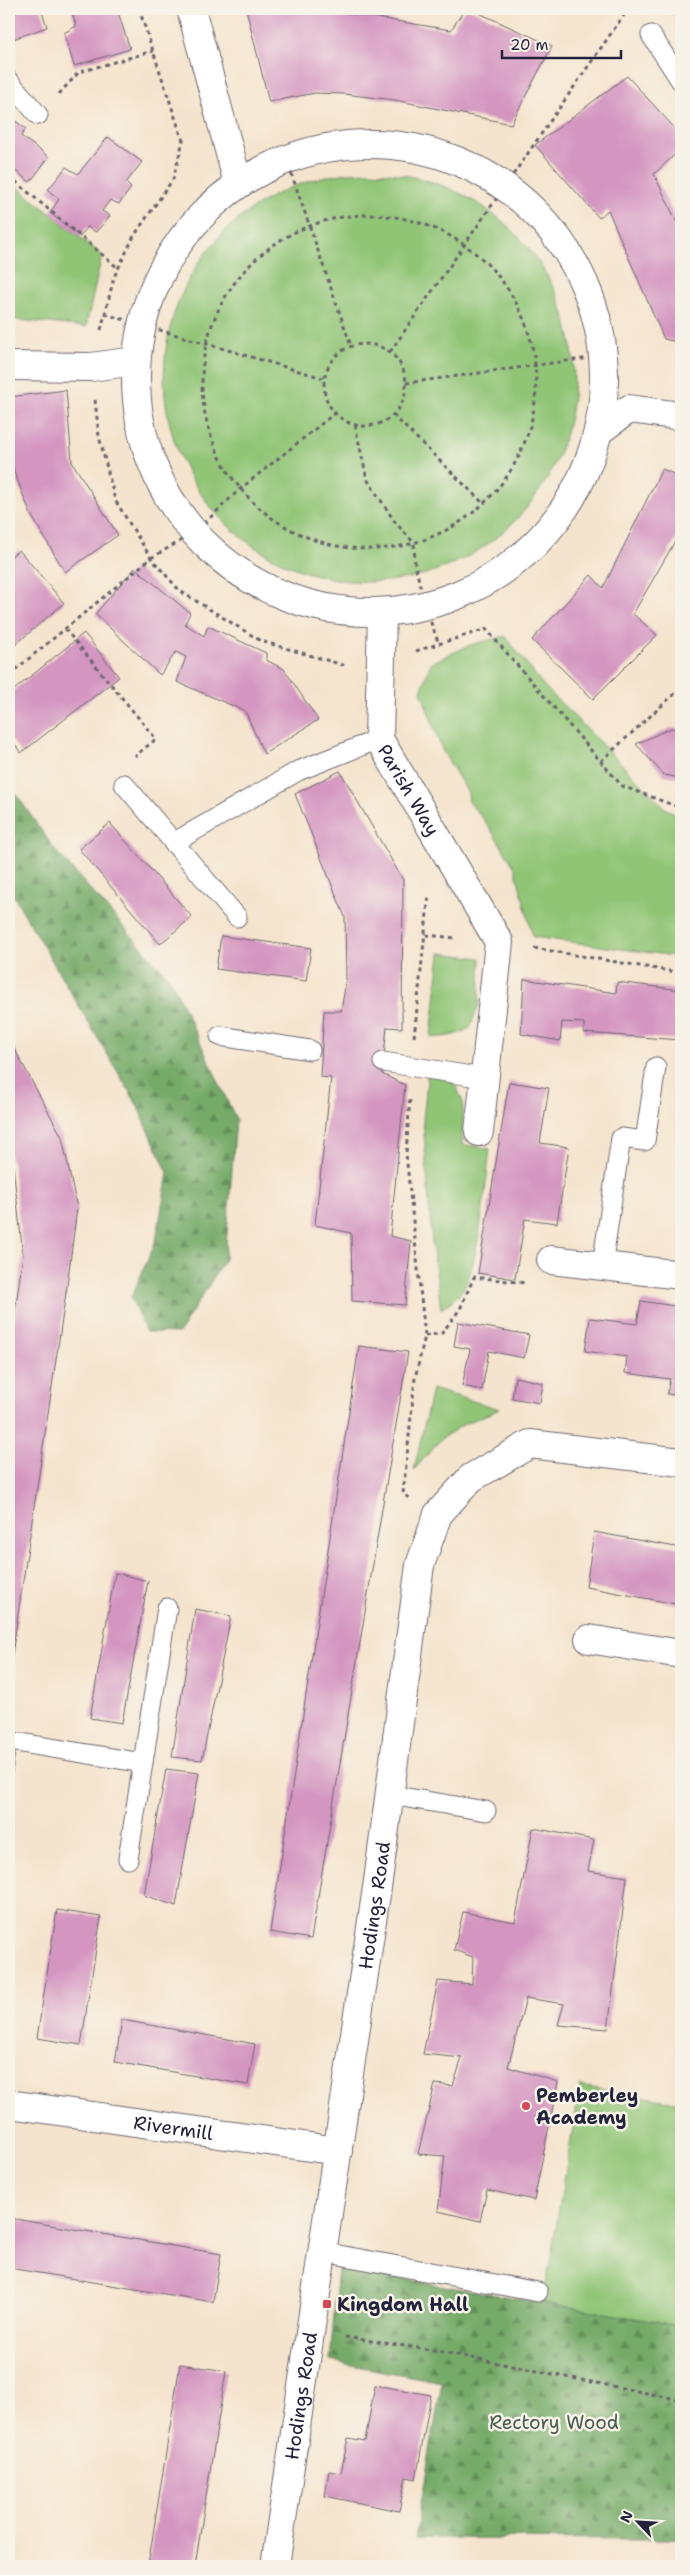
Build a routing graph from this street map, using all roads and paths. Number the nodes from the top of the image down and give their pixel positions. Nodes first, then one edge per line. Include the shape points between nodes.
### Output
1 (191, 9) edge
2 (628, 9) edge
3 (651, 35) dead end
4 (153, 51) dead end
5 (9, 81) edge
6 (681, 81) edge
7 (38, 115) joint
8 (286, 158) junction
9 (9, 176) edge
10 (238, 183) junction
11 (506, 185) junction
12 (310, 224) junction
13 (466, 244) junction
14 (118, 268) dead end
15 (105, 314) dead end
16 (142, 324) junction
17 (206, 342) junction
18 (351, 346) junction
19 (390, 352) junction
20 (604, 356) junction
21 (136, 361) junction
22 (536, 365) junction
23 (9, 366) edge
24 (323, 378) junction
25 (406, 383) junction
26 (335, 413) junction
27 (393, 415) junction
28 (681, 416) edge
29 (355, 425) junction
30 (600, 430) junction
31 (240, 489) junction
32 (484, 504) junction
33 (194, 533) junction
34 (414, 543) junction
35 (425, 607) junction
36 (382, 612) junction
37 (65, 629) junction
38 (439, 644) junction
39 (380, 663) junction
40 (343, 665) dead end
41 (9, 675) edge
42 (681, 688) edge
43 (379, 739) junction
44 (600, 761) junction
45 (124, 784) joint
46 (681, 808) edge
47 (173, 842) junction
48 (237, 917) dead end
49 (426, 935) dead end
50 (499, 942) junction
51 (681, 973) edge
52 (220, 1036) dead end
53 (310, 1050) dead end
54 (383, 1062) dead end
55 (656, 1067) dead end
56 (484, 1078) junction
57 (479, 1132) dead end
58 (551, 1260) joint
59 (602, 1266) junction
60 (681, 1275) edge
61 (425, 1336) dead end
62 (681, 1462) edge
63 (167, 1608) dead end
64 (589, 1639) dead end
65 (681, 1654) edge
66 (9, 1741) edge
67 (143, 1763) junction
68 (390, 1795) junction
69 (486, 1811) dead end
70 (128, 1859) dead end
71 (9, 2104) edge
72 (338, 2151) junction
73 (323, 2252) junction
74 (538, 2292) dead end
75 (310, 2332) junction
76 (681, 2400) edge
77 (275, 2566) edge

1 - 10 street
2 - 11 path
3 - 6 lane
4 - 7 path via 79,72
5 - 7 lane
8 - 10 street
8 - 11 street via 342,144 400,144 456,158
8 - 12 path
9 - 14 path
10 - 16 street via 195,222 167,261
11 - 13 path
11 - 20 street via 544,219 574,260 594,306
12 - 13 path via 349,214 390,214 430,224
12 - 17 path via 274,243 243,270 220,304
12 - 18 path
13 - 19 path
13 - 22 path via 500,277 525,318
15 - 16 path
16 - 17 path
16 - 21 street
17 - 24 path
17 - 31 path via 201,381 206,420 219,456
18 - 19 path via 378,346
18 - 24 path via 331,361
19 - 25 path via 404,372
20 - 22 path
20 - 30 street
21 - 23 street via 91,367
21 - 33 street via 140,423 159,482
22 - 25 path
22 - 32 path via 535,403 526,440 508,475
24 - 26 path via 327,401
25 - 27 path via 405,395
26 - 29 path
26 - 31 path
27 - 29 path via 376,424
27 - 32 path
28 - 30 street via 629,409
29 - 34 path via 367,479 395,522
30 - 35 street via 582,480 554,524 518,561 474,589
31 - 33 path
31 - 34 path via 259,509 306,537 360,549
32 - 34 path via 439,534
33 - 36 street via 250,580 318,608
33 - 37 path via 151,558
34 - 35 path via 415,564
35 - 36 street
35 - 38 path
36 - 39 street, Parish Way
37 - 41 path
37 - 45 path via 156,739 125,763
38 - 39 path
38 - 44 path via 486,629
39 - 40 path
39 - 43 street, Parish Way
42 - 44 path
43 - 47 lane via 298,771
43 - 50 street, Parish Way
44 - 46 path via 622,786
45 - 47 lane
47 - 48 lane
49 - 50 path
50 - 51 path
50 - 56 street
52 - 53 lane
54 - 56 lane
55 - 59 lane via 645,1141 620,1138
56 - 57 street
58 - 59 street
58 - 61 path via 531,1283 474,1277 460,1309 442,1333
59 - 60 street
62 - 68 street, Hodings Road via 530,1444 471,1478 438,1514 420,1565
63 - 67 lane
64 - 65 street
66 - 67 lane
67 - 70 lane
68 - 69 lane
68 - 72 street, Hodings Road
71 - 72 street, Rivermill
72 - 73 street, Hodings Road
73 - 74 lane
73 - 75 street, Hodings Road
75 - 76 path via 438,2351
75 - 77 street, Hodings Road

